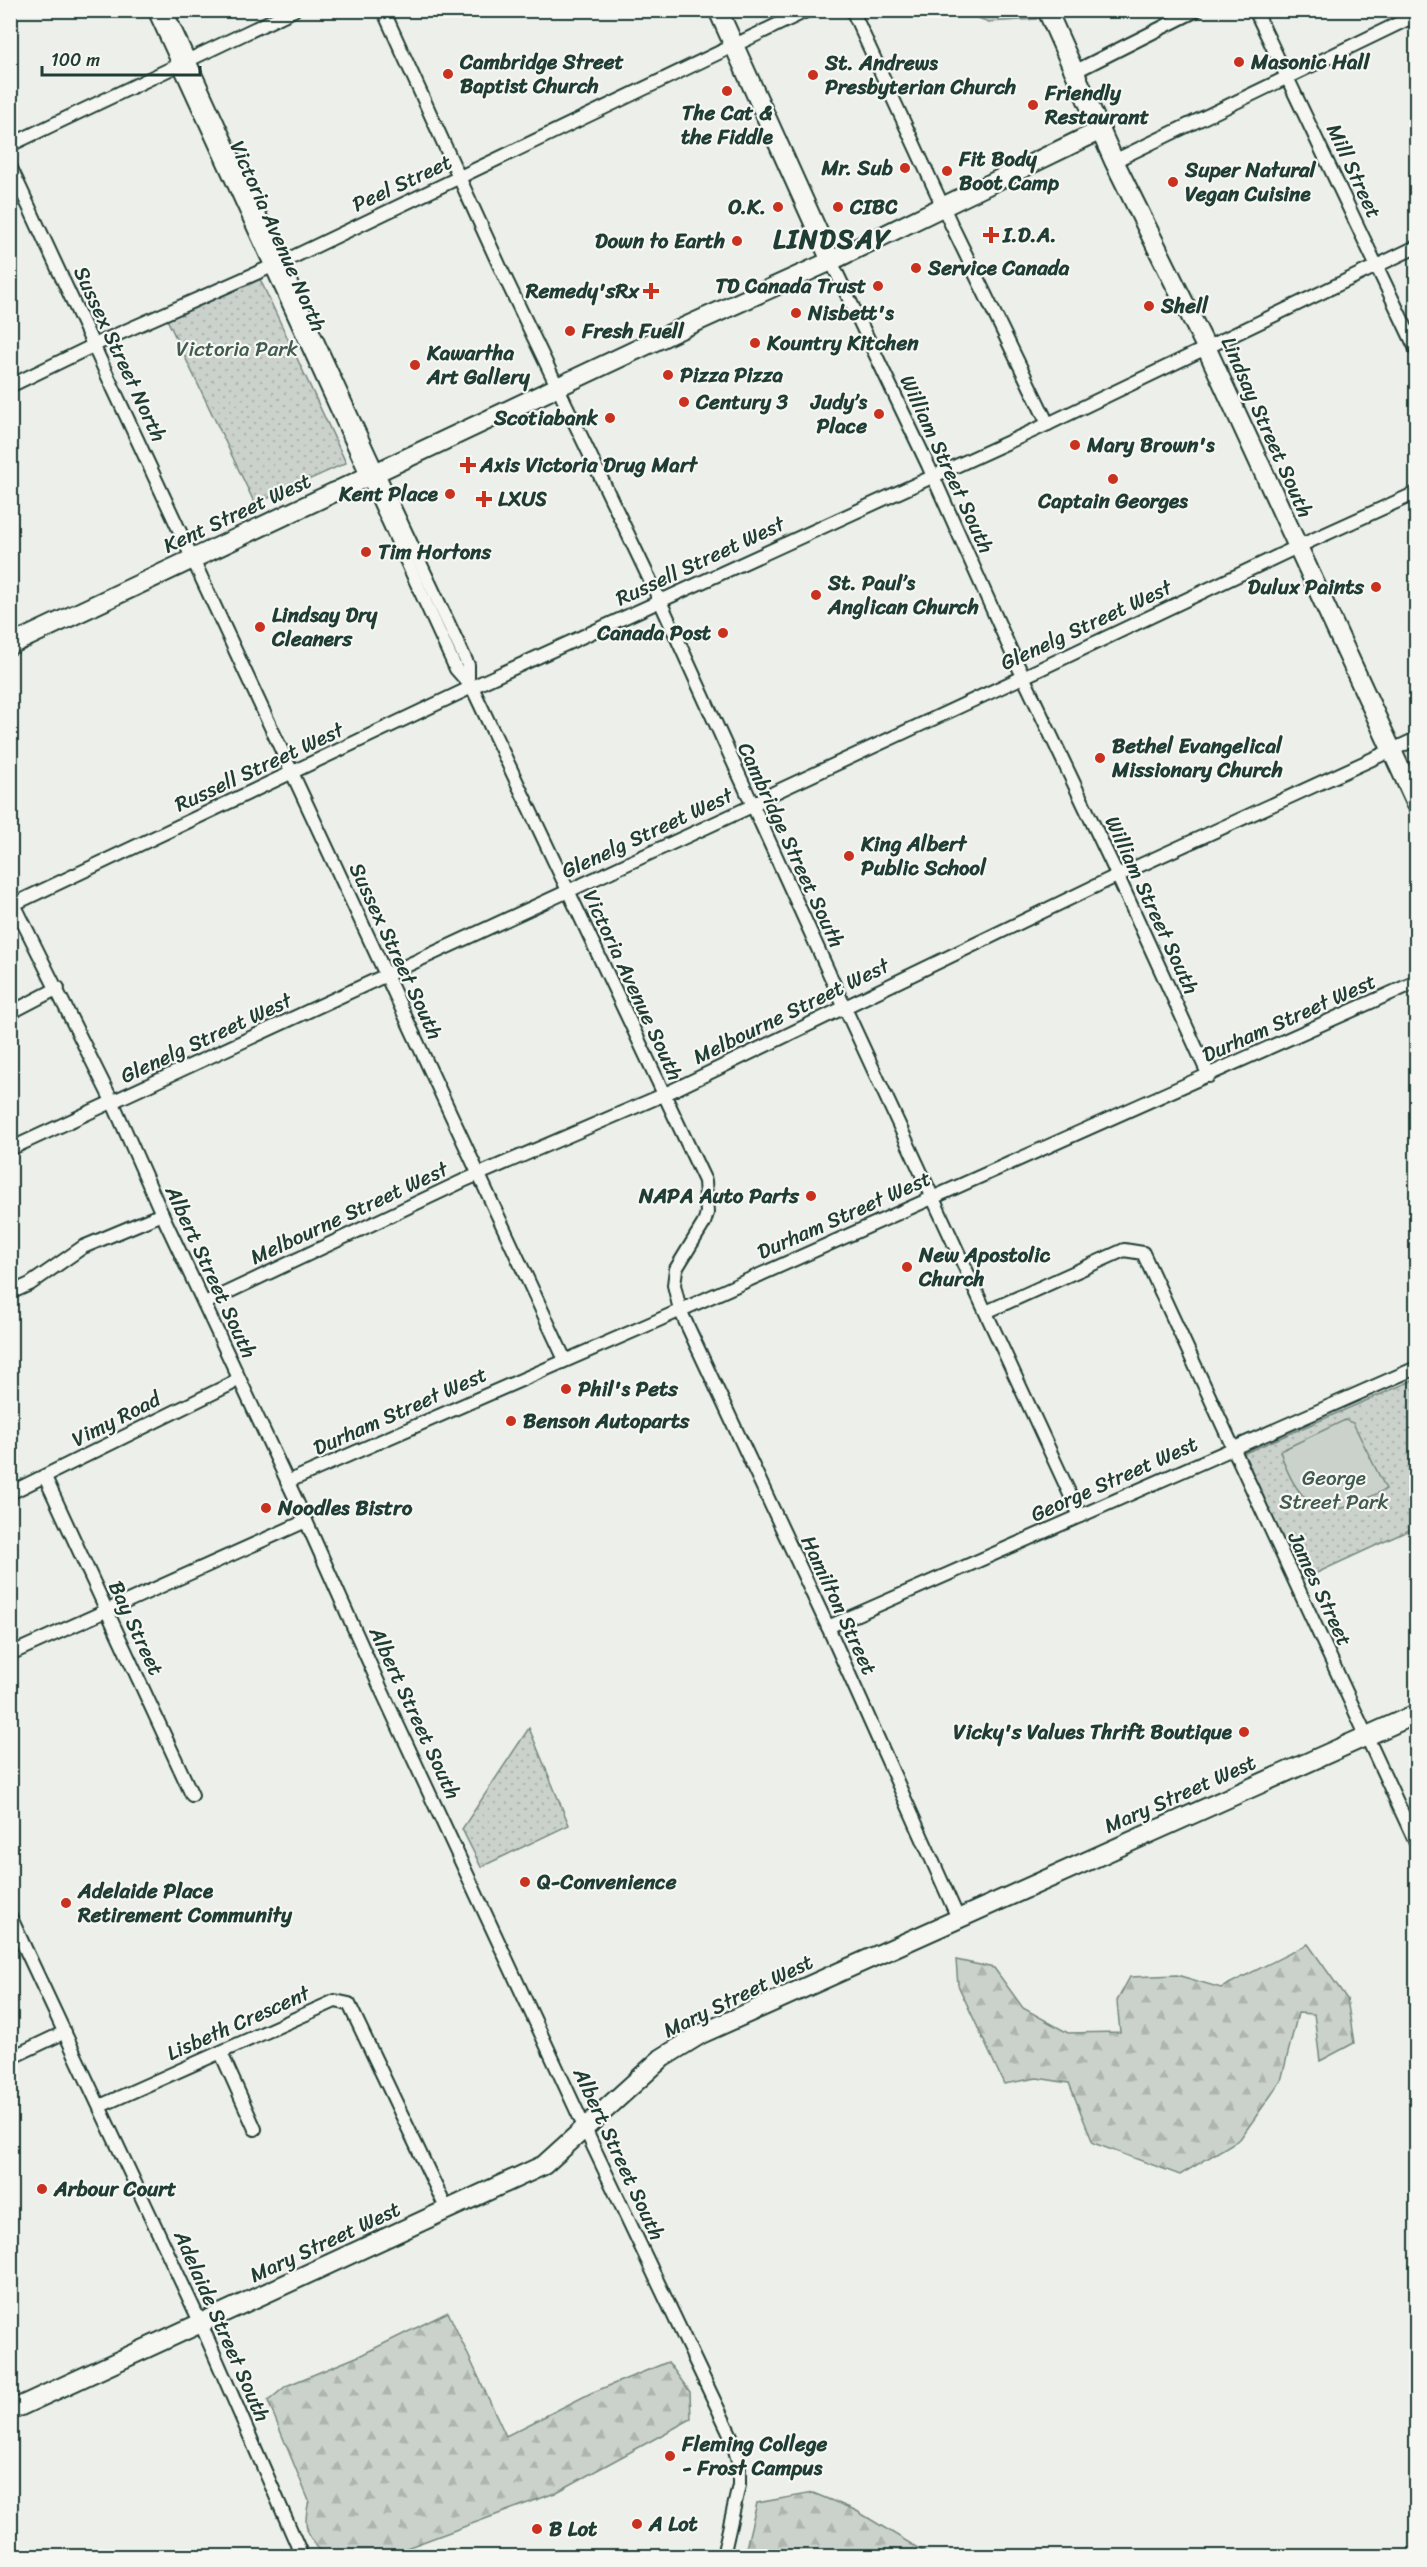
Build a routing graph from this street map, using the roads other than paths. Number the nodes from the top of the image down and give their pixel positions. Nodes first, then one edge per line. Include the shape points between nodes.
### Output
1 (154, 10) edge
2 (166, 10) edge
3 (294, 10) edge
4 (383, 10) edge
5 (718, 10) edge
6 (808, 10) edge
7 (852, 10) edge
8 (1047, 10) edge
9 (1197, 10) edge
10 (1254, 10) edge
11 (1416, 15) edge
12 (735, 47) junction
13 (184, 62) junction
14 (1074, 72) junction
15 (1288, 76) junction
16 (1101, 130) junction
17 (10, 145) edge
18 (1114, 161) junction
19 (10, 166) edge
20 (460, 178) junction
21 (943, 207) junction
22 (1416, 247) edge
23 (831, 261) junction
24 (276, 263) junction
25 (1377, 265) junction
26 (94, 346) junction
27 (1206, 347) junction
28 (1416, 349) edge
29 (10, 386) edge
30 (557, 388) junction
31 (1048, 424) junction
32 (373, 475) junction
33 (933, 476) junction
34 (1416, 493) edge
35 (1297, 547) junction
36 (194, 558) junction
37 (660, 601) junction
38 (10, 645) edge
39 (1023, 676) junction
40 (470, 684) junction
41 (1416, 739) edge
42 (1392, 750) junction
43 (292, 773) junction
44 (1416, 803) edge
45 (752, 806) junction
46 (1118, 875) junction
47 (568, 890) junction
48 (12, 900) edge
49 (386, 975) junction
50 (1416, 982) edge
51 (58, 988) junction
52 (843, 1006) junction
53 (10, 1013) edge
54 (1209, 1076) junction
55 (663, 1095) junction
56 (113, 1103) junction
57 (10, 1149) edge
58 (479, 1175) junction
59 (932, 1196) junction
60 (162, 1214) junction
61 (10, 1293) edge
62 (205, 1303) junction
63 (680, 1310) junction
64 (986, 1312) junction
65 (565, 1360) junction
66 (1416, 1368) edge
67 (238, 1378) junction
68 (1234, 1447) junction
69 (45, 1477) junction
70 (287, 1482) junction
71 (10, 1493) edge
72 (1080, 1516) junction
73 (306, 1521) junction
74 (107, 1611) junction
75 (828, 1627) junction
76 (10, 1654) edge
77 (1416, 1714) edge
78 (1366, 1736) junction
79 (192, 1795) dead end
80 (1416, 1843) edge
81 (10, 1916) edge
82 (958, 1918) junction
83 (65, 2032) junction
84 (222, 2053) junction
85 (10, 2058) edge
86 (100, 2106) junction
87 (255, 2129) dead end
88 (586, 2130) junction
89 (447, 2210) junction
90 (201, 2324) junction
91 (10, 2411) edge
92 (302, 2556) edge
93 (723, 2556) edge

1 - 13 street, Victoria Avenue North
2 - 13 street, Victoria Avenue North
3 - 13 street
4 - 20 street, Cambridge Street South
5 - 12 main road
6 - 12 street, Peel Street
7 - 21 street
8 - 14 main road, Lindsay Street South
9 - 14 street
10 - 15 street, Mill Street
11 - 15 street
12 - 20 street, Peel Street
12 - 23 main road
13 - 17 street
13 - 24 street, Victoria Avenue North
14 - 16 main road, Lindsay Street South
15 - 18 street
15 - 25 street, Mill Street
16 - 18 main road, Lindsay Street South
16 - 21 main road, Kent Street West
18 - 27 main road, Lindsay Street South
19 - 26 street, Sussex Street North
20 - 24 street, Peel Street
20 - 30 street, Cambridge Street South
21 - 23 main road, Kent Street West
21 - 31 street
22 - 25 street, Russell Street West
23 - 30 main road, Kent Street West
23 - 33 street, William Street South
24 - 26 street, Peel Street
24 - 32 street, Victoria Avenue North
25 - 27 street, Russell Street West
25 - 28 street, Mill Street
26 - 29 street, Peel Street
26 - 36 street, Sussex Street North
27 - 31 street, Russell Street West
27 - 35 main road, Lindsay Street South
30 - 32 main road, Kent Street West
30 - 37 street, Cambridge Street South
31 - 33 street, Russell Street West
32 - 36 main road, Kent Street West
32 - 40 street, Victoria Avenue South via 456,669
33 - 37 street, Russell Street West
33 - 39 street, William Street South
34 - 35 street, Glenelg Street West
35 - 39 street, Glenelg Street West
35 - 42 main road, Lindsay Street South
36 - 38 main road, Kent Street West
36 - 43 street, Sussex Street South
37 - 40 street, Russell Street West
37 - 45 street, Cambridge Street South
39 - 45 street, Glenelg Street West
39 - 46 street, William Street South
40 - 43 street, Russell Street West
40 - 47 street, Victoria Avenue South
41 - 42 street, Melbourne Street West
42 - 44 main road, Lindsay Street South
42 - 46 street, Melbourne Street West
43 - 48 street, Russell Street West
43 - 49 street, Sussex Street South
45 - 47 street, Glenelg Street West
45 - 52 street, Cambridge Street South
46 - 52 street, Melbourne Street West
46 - 54 street, William Street South
47 - 49 street, Glenelg Street West
47 - 55 street, Victoria Avenue South
48 - 51 street, Albert Street South
49 - 56 street, Glenelg Street West
49 - 58 street, Sussex Street South
50 - 54 street, Durham Street West
51 - 53 street
51 - 56 street, Albert Street South
52 - 55 street, Melbourne Street West
52 - 59 street, Cambridge Street South
54 - 59 street, Durham Street West
55 - 58 street, Melbourne Street West
55 - 63 street, Victoria Avenue South via 705,1181 708,1204 704,1223 676,1269 674,1285
56 - 57 street, Glenelg Street West
56 - 60 street, Albert Street South
58 - 62 street, Melbourne Street West
58 - 65 street, Sussex Street South
59 - 63 street, Durham Street West
59 - 64 street, Cambridge Street South
60 - 61 street via 83,1247 30,1284
60 - 62 street, Albert Street South
62 - 67 street, Albert Street South
63 - 65 street, Durham Street West
63 - 75 street, Hamilton Street
64 - 68 street, James Street via 1124,1250 1143,1252
64 - 72 street, Cambridge Street South
65 - 70 street, Durham Street West
66 - 68 street, George Street West
67 - 69 street, Vimy Road
67 - 70 street, Albert Street South
68 - 72 street, George Street West
68 - 78 street, James Street
69 - 71 street, Vimy Road
69 - 74 street, Bay Street
70 - 73 street, Albert Street South
72 - 75 street, George Street West
73 - 74 street
73 - 88 street, Albert Street South
74 - 76 street
74 - 79 street, Bay Street
75 - 82 street, Hamilton Street
77 - 78 main road, Mary Street West
78 - 80 street, James Street
78 - 82 main road, Mary Street West
81 - 83 street, Adelaide Street South
82 - 88 main road, Mary Street West via 701,2034 662,2058
83 - 85 street
83 - 86 street, Adelaide Street South
84 - 86 street, Lisbeth Crescent
84 - 87 street
84 - 89 street, Lisbeth Crescent via 335,2001 349,2004
86 - 90 street, Adelaide Street South
88 - 89 main road, Mary Street West via 544,2165
88 - 93 street, Albert Street South via 728,2428 739,2463 739,2485
89 - 90 main road, Mary Street West
90 - 91 main road, Mary Street West
90 - 92 street, Adelaide Street South

